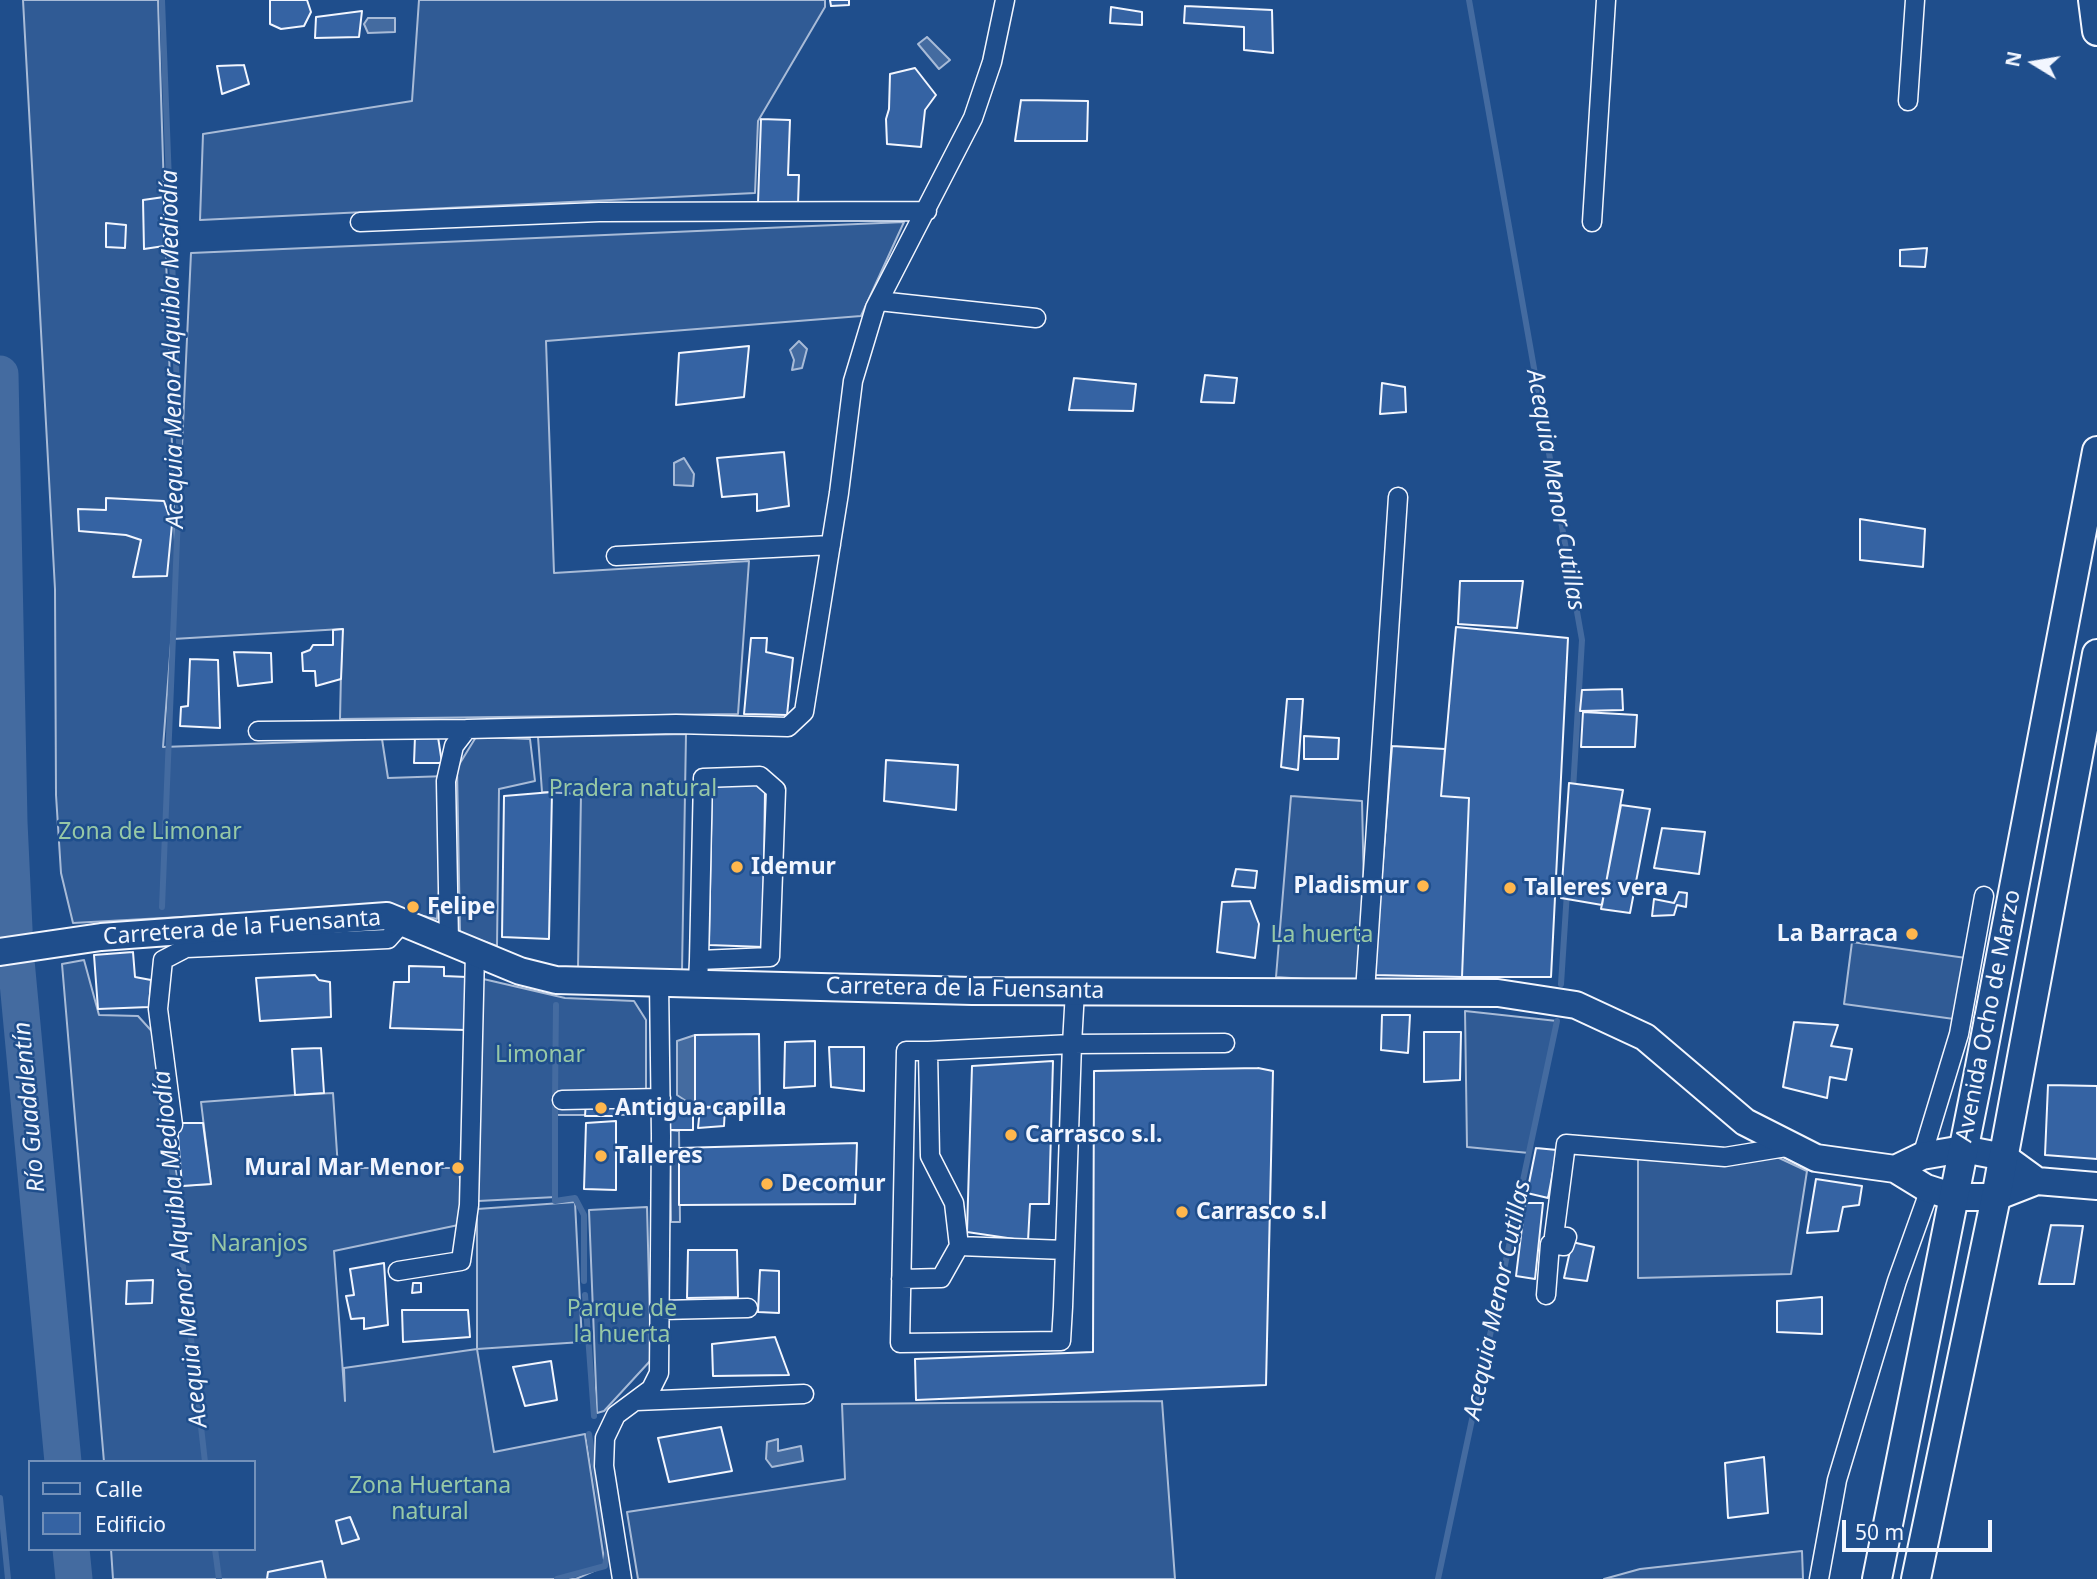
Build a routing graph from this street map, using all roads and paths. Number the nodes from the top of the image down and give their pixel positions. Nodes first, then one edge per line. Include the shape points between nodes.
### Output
1 (1005, 0) edge
2 (1606, 0) edge
3 (1915, 0) edge
4 (2093, 0) edge
5 (2097, 31) edge
6 (1908, 101) dead end
7 (928, 211) junction
8 (359, 222) dead end
9 (1592, 222) dead end
10 (879, 301) junction
11 (1036, 318) dead end
12 (2097, 451) edge
13 (1398, 497) dead end
14 (831, 545) junction
15 (616, 556) dead end
16 (2097, 654) edge
17 (467, 729) junction
18 (258, 731) dead end
19 (1984, 896) dead end
20 (403, 922) junction
21 (449, 942) junction
22 (0, 952) edge
23 (475, 953) junction
24 (699, 971) junction
25 (659, 982) junction
26 (1075, 991) junction
27 (1365, 992) junction
28 (1225, 1043) dead end
29 (1072, 1044) junction
30 (928, 1051) junction
31 (661, 1098) junction
32 (562, 1100) dead end
33 (173, 1125) dead end
34 (1792, 1146) junction
35 (1963, 1149) junction
36 (1922, 1156) junction
37 (2004, 1157) junction
38 (1895, 1169) junction
39 (2036, 1181) junction
40 (2097, 1186) edge
41 (1942, 1193) junction
42 (1996, 1197) junction
43 (959, 1246) junction
44 (398, 1271) dead end
45 (901, 1279) junction
46 (1546, 1295) dead end
47 (748, 1308) dead end
48 (661, 1310) junction
49 (804, 1394) dead end
50 (636, 1401) junction
51 (622, 1579) edge
52 (1819, 1579) edge
53 (1877, 1579) edge
54 (1916, 1579) edge

1 - 7 street via 992,62 973,118
2 - 9 street
3 - 6 street
4 - 5 main road
7 - 8 street via 599,212
7 - 10 street
10 - 11 street
10 - 14 street via 853,382
12 - 35 main road, Avenida Ocho de Marzo
13 - 27 street
14 - 15 street
14 - 17 street via 804,712 788,727 676,724
16 - 37 main road, Avenida Ocho de Marzo
17 - 18 street
17 - 21 street via 454,746 446,781
19 - 36 street via 1959,1034
20 - 21 main road, Carretera de la Fuensanta
20 - 22 main road, Carretera de la Fuensanta via 387,916 101,937
20 - 33 street via 388,939 186,948 163,960 158,1009
21 - 23 main road, Carretera de la Fuensanta
23 - 25 main road, Carretera de la Fuensanta via 556,980
23 - 44 street via 468,1214 461,1261
24 - 24 street via 704,778 761,776 776,790 770,957
24 - 25 main road, Carretera de la Fuensanta
24 - 26 main road, Carretera de la Fuensanta via 972,991
25 - 31 street
26 - 27 main road, Carretera de la Fuensanta
26 - 29 street
27 - 34 main road, Carretera de la Fuensanta via 1498,993 1576,1005 1645,1037 1745,1122
28 - 29 street
29 - 30 street
29 - 43 street via 1065,1250
29 - 45 street via 1061,1340 900,1343
30 - 43 street via 930,1156 954,1203
30 - 45 street via 906,1051
31 - 32 street
31 - 48 street
34 - 38 main road, Carretera de la Fuensanta via 1816,1158
34 - 46 street via 1725,1157 1566,1144 1554,1236 1567,1237 1564,1246 1550,1244
35 - 36 main road
35 - 37 main road
35 - 41 main road, Avenida Ocho de Marzo
36 - 38 main road
37 - 39 main road
37 - 42 main road, Avenida Ocho de Marzo
38 - 41 main road
39 - 40 main road
39 - 42 main road
41 - 42 main road
41 - 52 street via 1897,1281 1837,1480
41 - 53 main road, Avenida Ocho de Marzo
42 - 54 main road, Avenida Ocho de Marzo
43 - 45 street via 941,1278
47 - 48 street
48 - 50 street via 659,1373 651,1389
49 - 50 street
50 - 51 street via 616,1415 605,1438 604,1466

